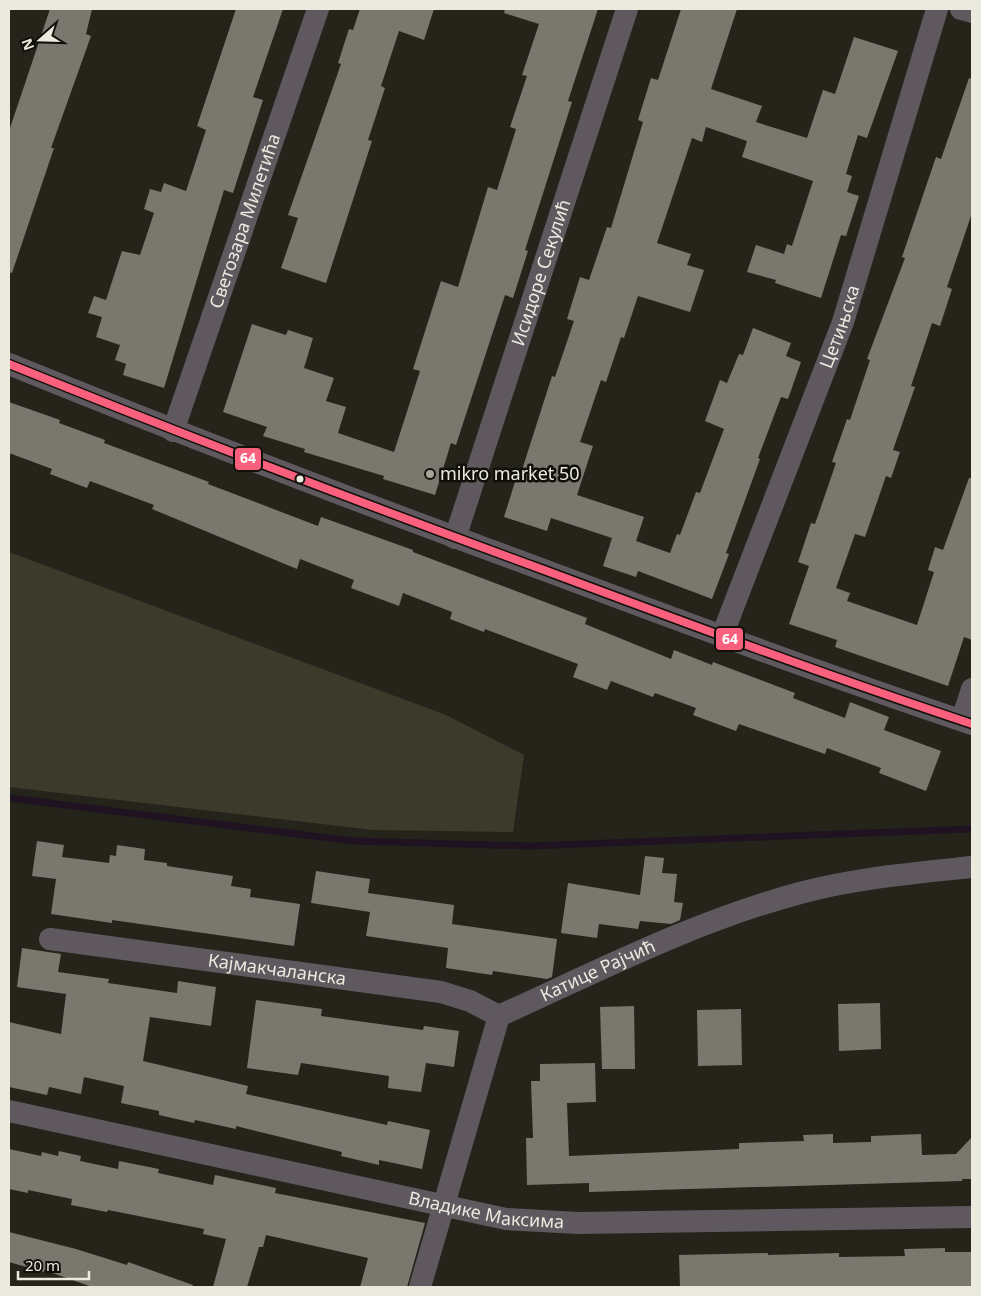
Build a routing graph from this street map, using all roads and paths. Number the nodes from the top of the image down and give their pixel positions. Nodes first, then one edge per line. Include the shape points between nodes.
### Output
1 (318, 9) edge
2 (627, 9) edge
3 (937, 9) edge
4 (961, 9) edge
5 (972, 12) edge
6 (9, 364) edge
7 (173, 431) junction
8 (455, 538) junction
9 (722, 636) junction
10 (972, 689) edge
11 (967, 722) edge
12 (972, 867) edge
13 (50, 939) dead end
14 (499, 1016) junction
15 (9, 1111) edge
16 (444, 1206) junction
17 (972, 1217) edge
18 (420, 1287) edge

1 - 7 street, Светозара Милетића
2 - 8 street, Исидоре Секулић
3 - 9 street, Цетињска via 843,322
4 - 5 street
6 - 7 street
7 - 8 street
8 - 9 street
9 - 11 street
10 - 11 street
12 - 14 street, Катице Рајчић via 890,876 802,892 735,913
13 - 14 street, Кајмакчаланска via 441,992 470,1001
14 - 16 street
15 - 16 street, Владике Максима
16 - 17 street, Владике Максима via 506,1219 578,1223
16 - 18 street

